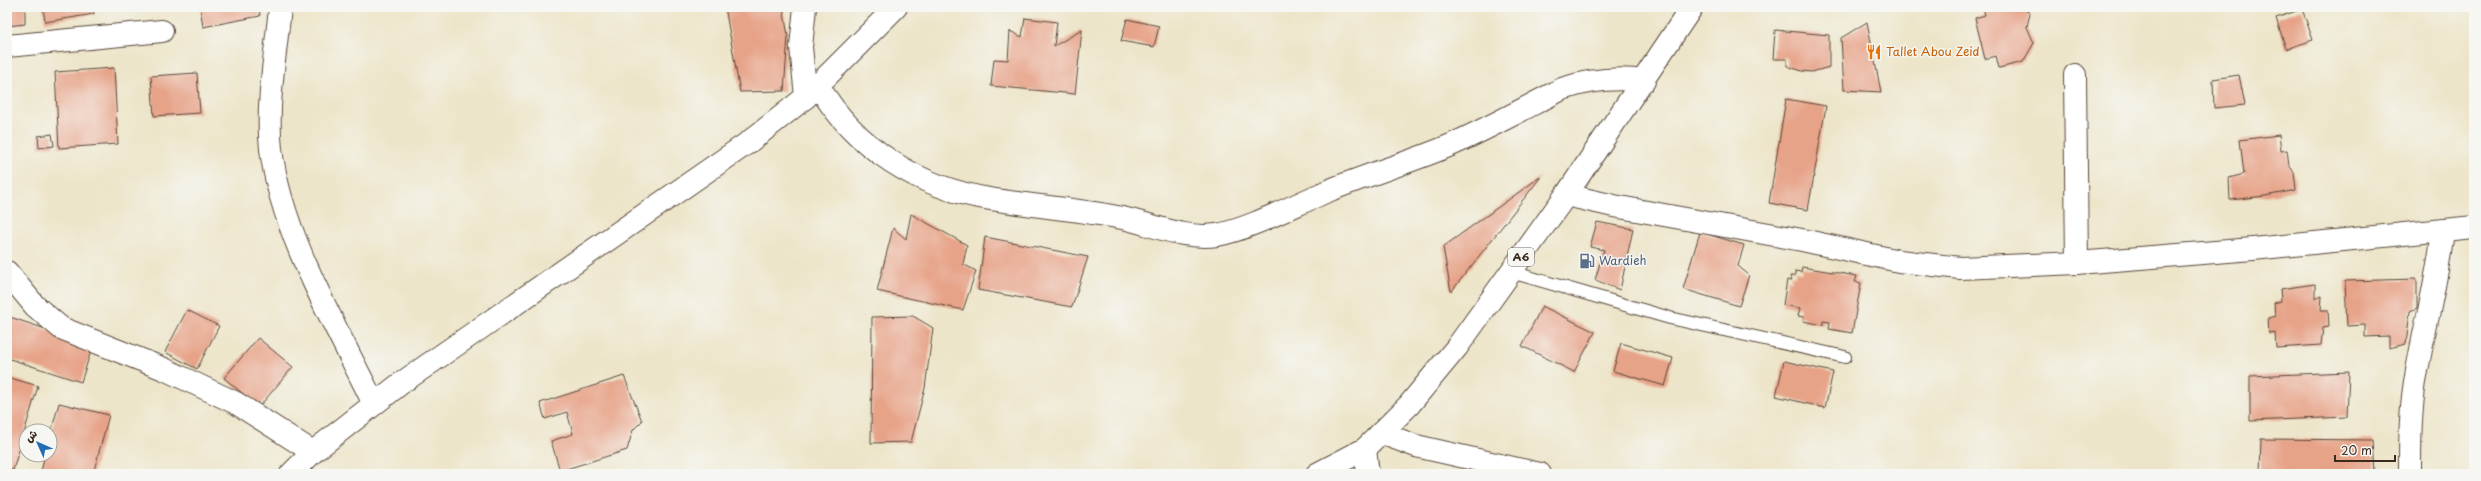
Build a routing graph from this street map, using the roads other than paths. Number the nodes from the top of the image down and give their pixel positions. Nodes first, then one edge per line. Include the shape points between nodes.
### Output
1 (280, 7) edge
2 (805, 7) edge
3 (896, 7) edge
4 (1692, 7) edge
5 (162, 31) dead end
6 (7, 46) edge
7 (2075, 75) dead end
8 (1644, 81) junction
9 (812, 91) junction
10 (1566, 195) junction
11 (2474, 227) edge
12 (2443, 230) junction
13 (2077, 264) junction
14 (7, 272) edge
15 (1511, 272) junction
16 (1845, 358) dead end
17 (374, 404) junction
18 (1381, 433) junction
19 (1365, 449) junction
20 (313, 452) junction
21 (291, 474) edge
22 (1317, 474) edge
23 (1368, 474) edge
24 (1540, 474) edge
25 (2410, 474) edge

1 - 17 main road via 271,110 271,149 281,197 304,260
2 - 9 main road via 801,47
3 - 9 main road
4 - 8 main road, A6
5 - 6 main road
7 - 13 main road
8 - 9 main road via 1611,79 1562,89 1450,145 1236,229 1202,236 1167,231 1118,217 990,199 932,183 886,158 853,131 830,105
8 - 10 main road, A6
9 - 17 main road via 712,168
10 - 13 main road via 1924,266 1968,268
10 - 15 main road, A6
11 - 12 main road
12 - 13 main road
12 - 25 main road via 2433,296 2416,372
14 - 20 main road via 35,306 61,328 164,369 236,403
15 - 16 lane via 1670,318
15 - 18 main road, A6 via 1443,365
17 - 20 main road
18 - 19 main road, A6
18 - 24 main road via 1416,446
19 - 22 main road, A6
19 - 23 main road
20 - 21 main road

